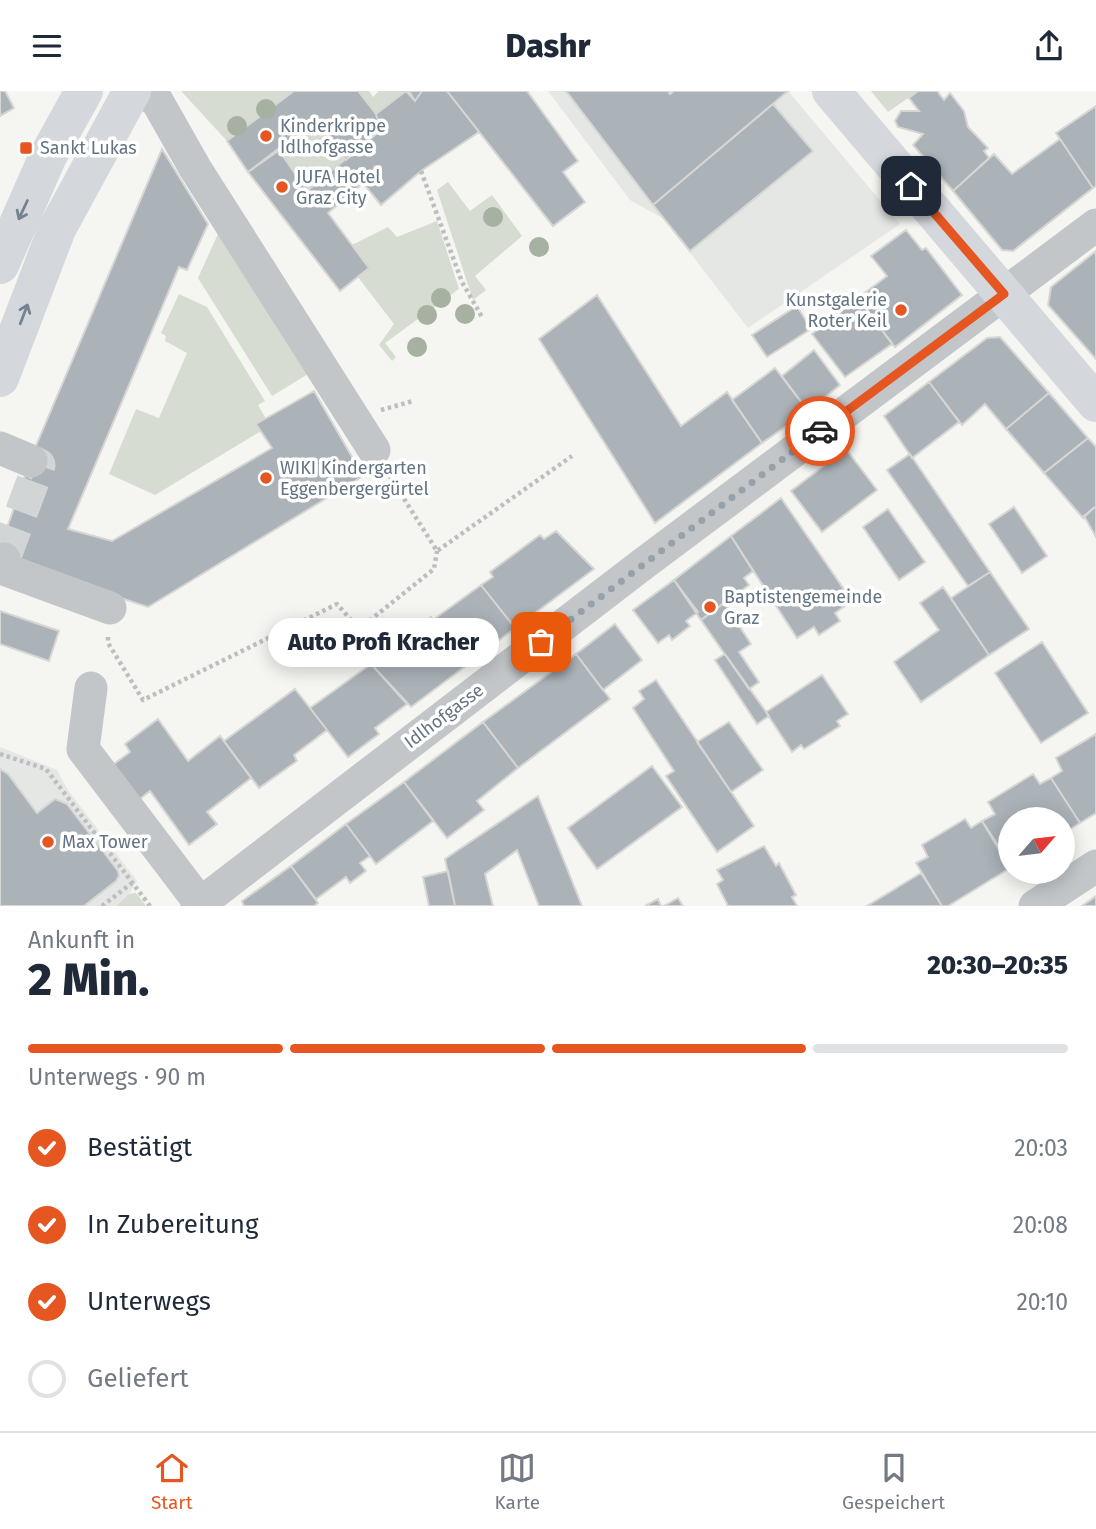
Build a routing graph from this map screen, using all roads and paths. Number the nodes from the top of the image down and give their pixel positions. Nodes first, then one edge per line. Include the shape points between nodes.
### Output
1 (84, 91) edge
2 (132, 91) edge
3 (142, 91) edge
4 (831, 91) edge
5 (421, 171) dead end
6 (1096, 225) edge
7 (0, 265) edge
8 (1004, 294) junction
9 (482, 317) dead end
10 (0, 378) edge
11 (1096, 403) edge
12 (0, 448) edge
13 (374, 450) joint
14 (572, 456) dead end
15 (31, 461) dead end
16 (437, 551) junction
17 (4, 559) dead end
18 (110, 608) joint
19 (91, 688) dead end
20 (0, 754) edge
21 (1096, 866) edge
22 (132, 883) junction
23 (199, 904) edge
24 (102, 906) edge
25 (149, 906) edge
26 (1035, 906) edge

1 -> 7 main road via 48,156
10 -> 2 main road via 57,229
3 - 13 street via 157,101
4 - 8 main road
5 - 9 path via 462,282
6 - 8 street, Idlhofgasse
8 - 11 main road
8 - 23 street, Idlhofgasse via 643,563
12 - 15 street
13 - 16 path
14 - 16 path
16 - 18 path via 434,569 359,629 337,604 143,699 108,643
17 - 18 street via 1,568
19 - 23 street via 83,749
20 - 22 path via 46,769
21 - 26 street
22 - 24 path
22 - 25 path

